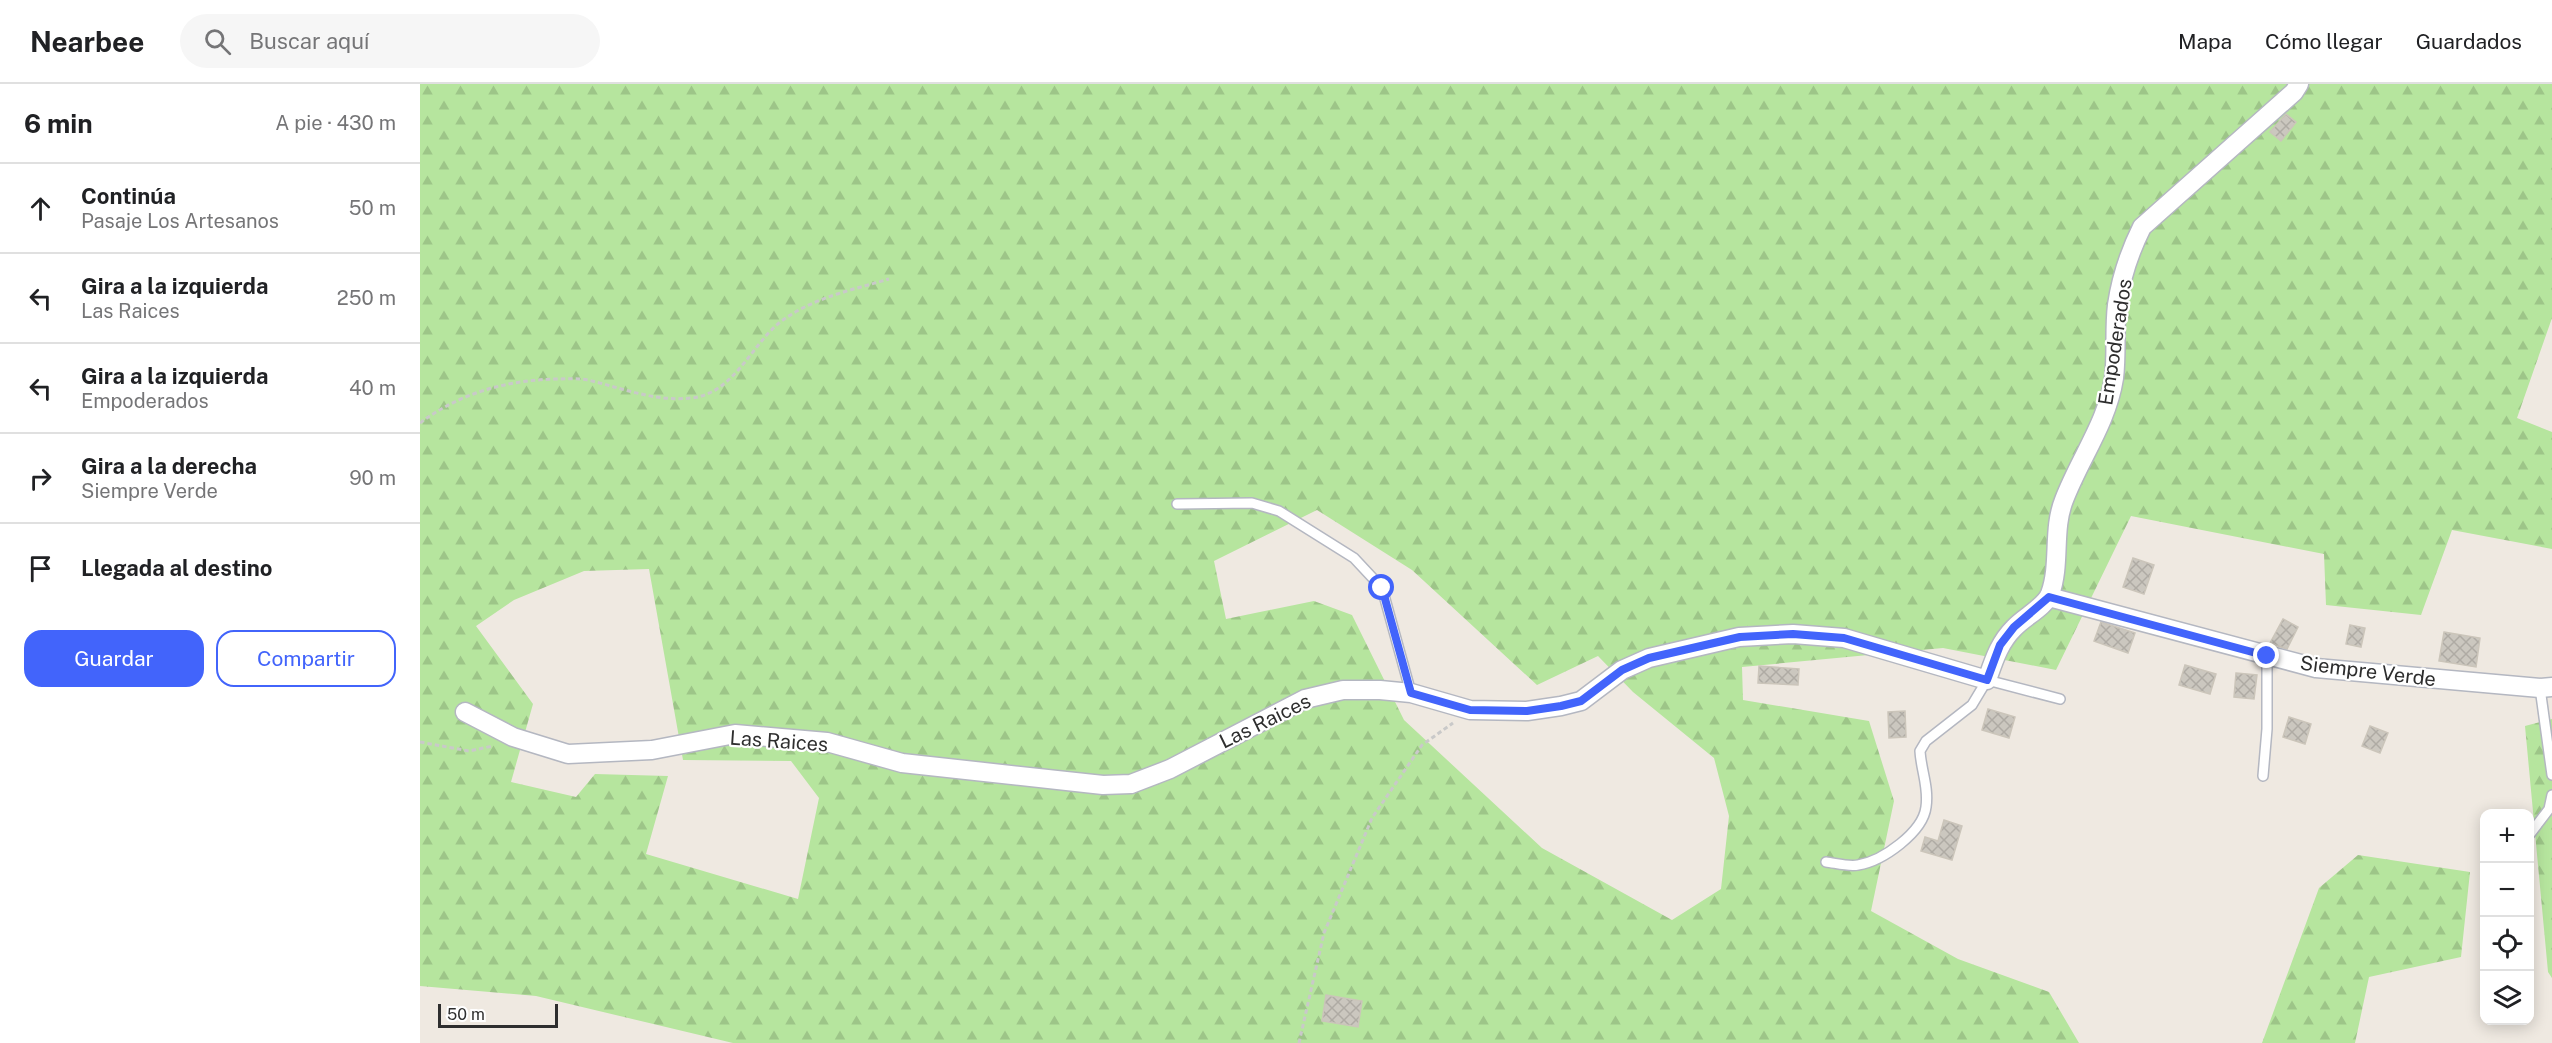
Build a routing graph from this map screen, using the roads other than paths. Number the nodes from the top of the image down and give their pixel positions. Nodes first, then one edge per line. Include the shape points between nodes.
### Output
1 (2299, 84) edge
2 (1177, 504) dead end
3 (2049, 597) junction
4 (2267, 656) junction
5 (1987, 680) junction
6 (2546, 687) edge
7 (1411, 693) junction
8 (2060, 699) dead end
9 (465, 712) dead end
10 (2552, 775) edge
11 (2263, 776) dead end
12 (2552, 795) edge
13 (2534, 827) edge
14 (1826, 862) dead end

1 - 3 street, Empoderados via 2142,227 2132,248 2117,305 2109,404 2063,501 2055,537 2055,578
2 - 7 lane via 1252,503 1270,508 1354,558 1382,588
3 - 4 street, Siempre Verde
3 - 5 street via 2014,627 2000,645
4 - 6 street, Siempre Verde via 2316,668
4 - 11 lane
5 - 7 street, Las Raices via 1844,638 1783,634 1740,637 1649,658 1622,670 1581,701 1561,706 1527,711 1470,710
5 - 8 lane, Las Raices
5 - 14 lane via 1972,705 1926,741 1920,751 1926,808 1919,827 1888,853 1858,866
6 - 10 lane
7 - 9 street, Las Raices via 1344,690 1305,699 1170,769 1131,784 1103,785 902,763 827,742 735,734 652,750 568,754 524,740
12 - 13 lane via 2548,809

